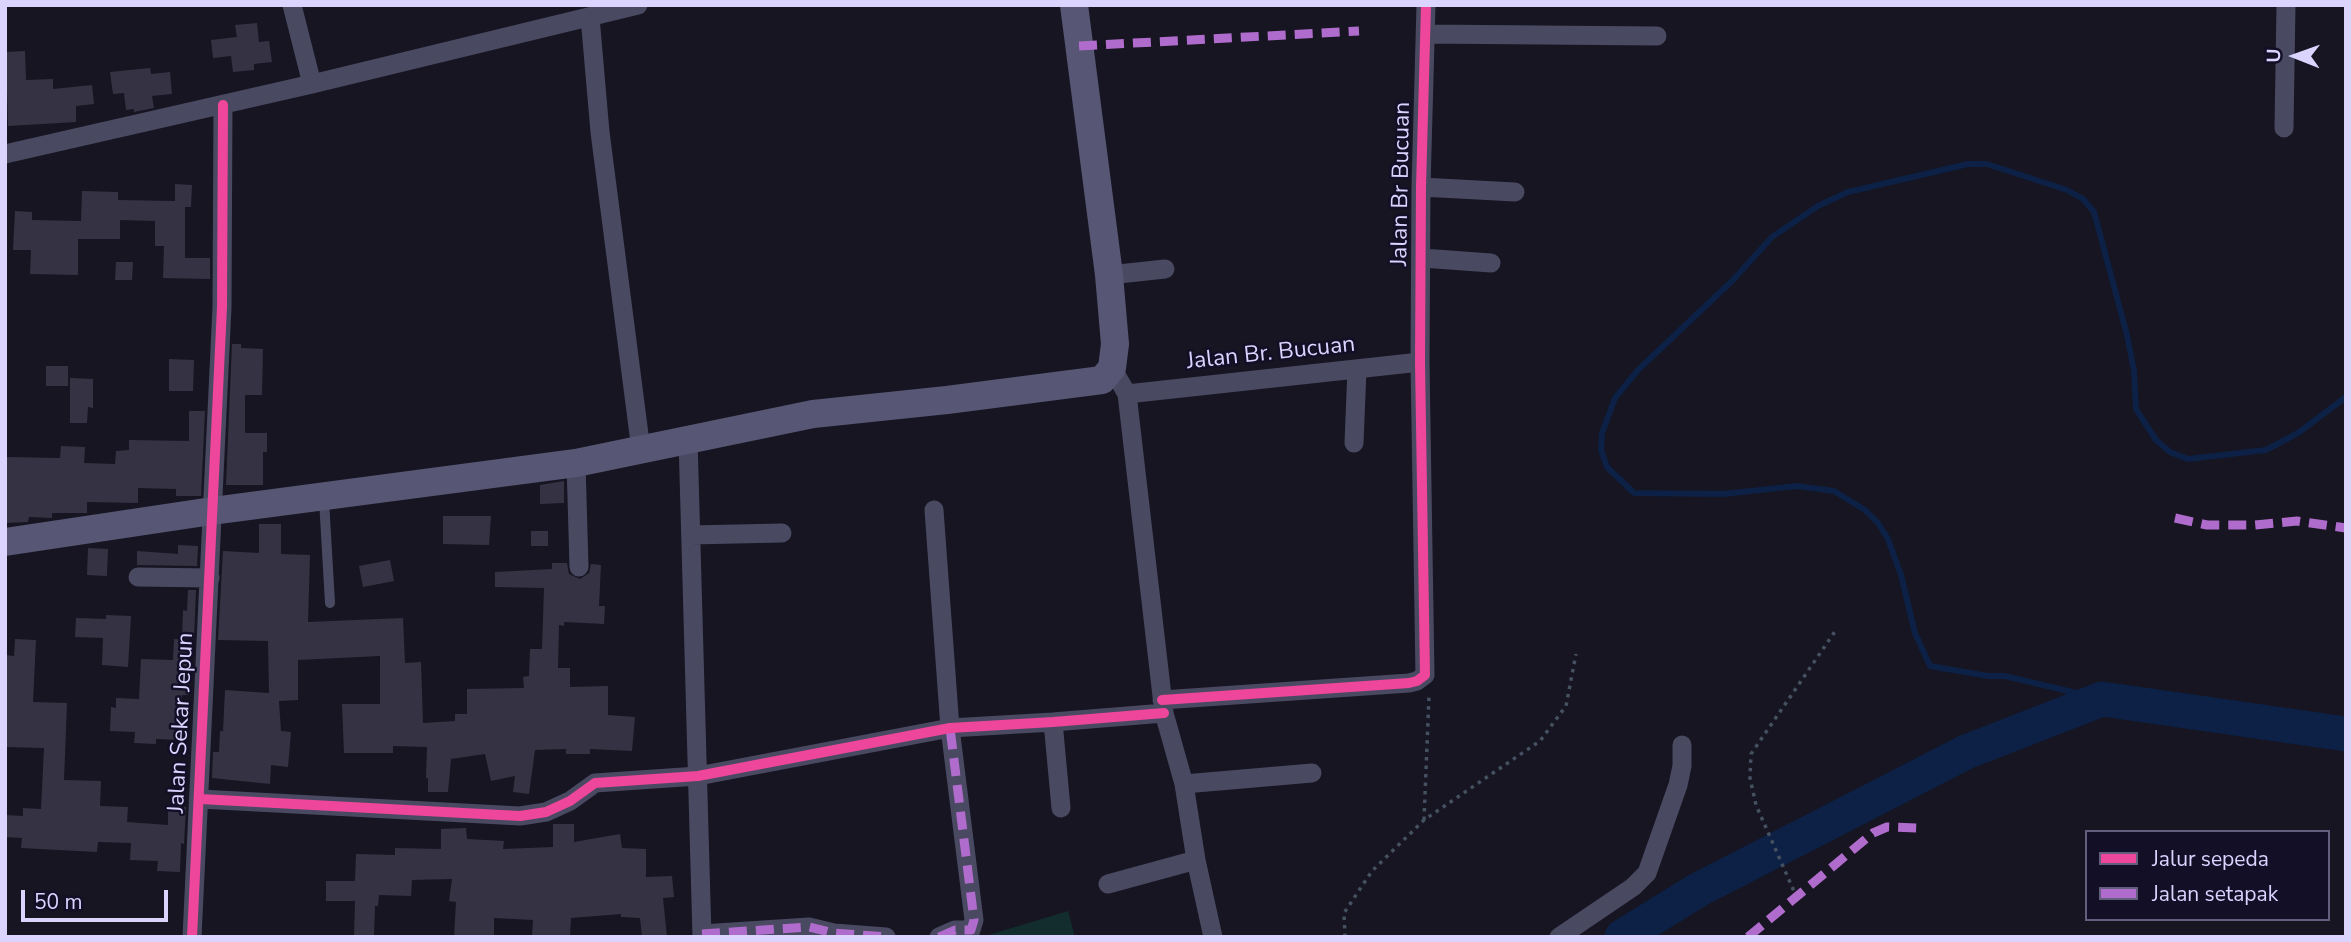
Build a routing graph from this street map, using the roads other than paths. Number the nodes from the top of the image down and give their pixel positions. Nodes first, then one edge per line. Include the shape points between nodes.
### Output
1 (292, 5) edge
2 (638, 5) edge
3 (1074, 5) edge
4 (1426, 5) edge
5 (2286, 5) edge
6 (590, 18) junction
7 (1426, 34) junction
8 (1657, 36) dead end
9 (312, 84) junction
10 (223, 105) junction
11 (2284, 128) dead end
12 (5, 154) edge
13 (1421, 187) junction
14 (1516, 192) dead end
15 (1422, 258) junction
16 (1491, 263) dead end
17 (1165, 269) dead end
18 (1110, 275) junction
19 (1420, 362) junction
20 (1112, 368) junction
21 (1357, 369) junction
22 (1127, 394) junction
23 (688, 439) junction
24 (1354, 443) dead end
25 (641, 450) junction
26 (576, 463) junction
27 (324, 496) junction
28 (934, 510) dead end
29 (212, 511) junction
30 (782, 533) dead end
31 (691, 536) junction
32 (5, 542) edge
33 (579, 566) dead end
34 (138, 577) dead end
35 (210, 578) junction
36 (330, 603) dead end
37 (1163, 706) junction
38 (1053, 722) junction
39 (950, 728) junction
40 (1682, 745) dead end
41 (1312, 773) dead end
42 (698, 776) junction
43 (1184, 784) junction
44 (200, 799) junction
45 (1061, 808) dead end
46 (1196, 860) junction
47 (1108, 884) dead end
48 (702, 935) edge
49 (192, 937) edge
50 (886, 937) edge
51 (939, 937) edge
52 (1213, 937) edge
53 (1559, 937) edge

1 - 9 street
2 - 6 street
3 - 18 main road
4 - 7 street, Jalan Br Bucuan
5 - 11 street
6 - 9 street
6 - 25 street
7 - 8 street
7 - 13 street, Jalan Br Bucuan
9 - 10 street
10 - 12 street
10 - 29 street, Jalan Sekar Jepun via 222,307
13 - 14 street
13 - 15 street, Jalan Br Bucuan
15 - 16 street
15 - 19 street, Jalan Br Bucuan
17 - 18 street
18 - 20 main road via 1115,344
19 - 21 street, Jalan Br. Bucuan
19 - 37 street, Jalan Br Bucuan via 1425,675 1409,683
20 - 22 street
20 - 23 main road via 1102,380 1091,383 813,414
21 - 22 street, Jalan Br. Bucuan
21 - 24 street
22 - 37 street
23 - 25 main road
23 - 31 street
25 - 26 main road
26 - 27 main road
26 - 33 street
27 - 29 main road
27 - 36 lane
28 - 39 street
29 - 32 main road
29 - 35 street, Jalan Sekar Jepun
30 - 31 street
31 - 42 street
34 - 35 street
35 - 44 street, Jalan Sekar Jepun
37 - 38 street
37 - 43 street
38 - 39 street
38 - 45 street
39 - 42 street
39 - 51 street via 974,920 971,930
40 - 53 street via 1678,785 1647,873
41 - 43 street
42 - 44 street via 595,783 546,812 520,816
42 - 48 street
43 - 46 street
44 - 49 street, Jalan Sekar Jepun
46 - 47 street
46 - 52 street
48 - 50 street via 809,927

